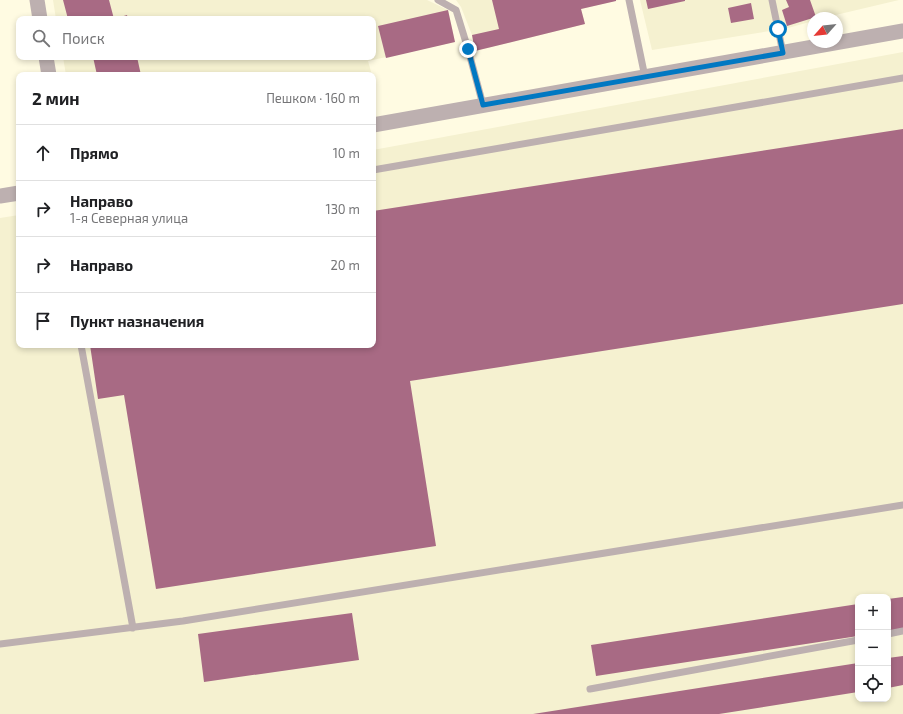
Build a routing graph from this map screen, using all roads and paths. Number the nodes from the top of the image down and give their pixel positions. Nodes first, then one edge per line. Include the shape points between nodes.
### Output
1 (37, 0) edge
2 (438, 0) edge
3 (629, 0) edge
4 (772, 0) edge
5 (40, 16) edge
6 (903, 31) edge
7 (783, 53) junction
8 (46, 60) edge
9 (48, 72) edge
10 (645, 77) junction
11 (903, 78) edge
12 (483, 105) junction
13 (376, 124) edge
14 (376, 169) edge
15 (16, 193) edge
16 (0, 196) edge
17 (82, 348) edge
18 (903, 505) edge
19 (133, 628) junction
20 (903, 631) edge
21 (891, 633) edge
22 (855, 641) edge
23 (0, 644) edge
24 (590, 689) dead end

1 - 5 street
2 - 12 lane via 456,10
3 - 10 lane
4 - 7 lane
6 - 7 street
7 - 10 street
8 - 9 street
10 - 12 street
11 - 14 lane
12 - 13 street
15 - 16 street
17 - 19 lane
18 - 19 lane
19 - 23 lane
20 - 21 lane
22 - 24 lane

